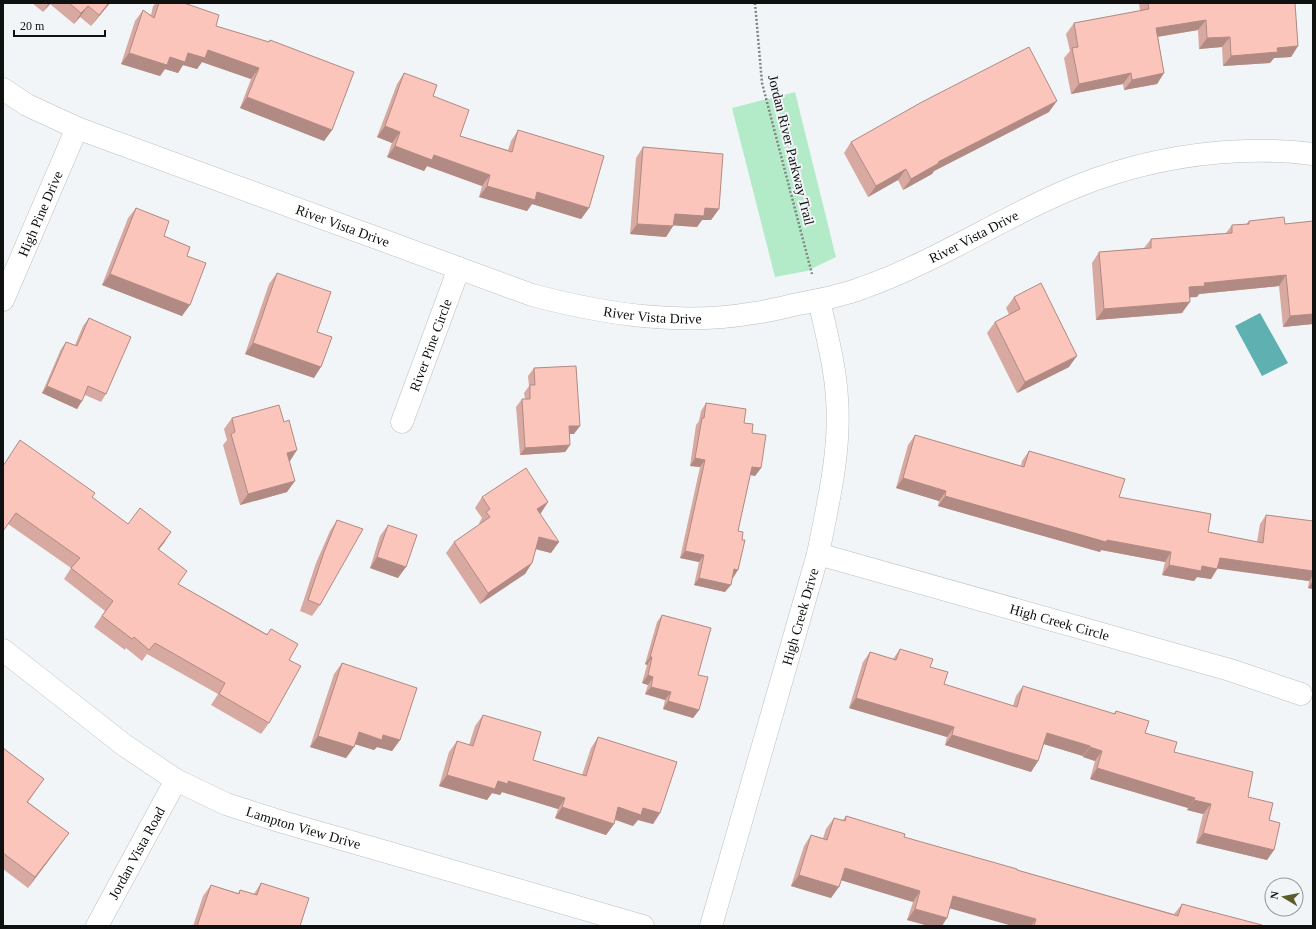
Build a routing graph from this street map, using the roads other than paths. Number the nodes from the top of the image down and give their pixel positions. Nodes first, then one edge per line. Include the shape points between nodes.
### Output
1 (3, 88) edge
2 (77, 128) junction
3 (1313, 154) edge
4 (459, 268) junction
5 (3, 300) edge
6 (819, 300) junction
7 (402, 422) dead end
8 (818, 554) junction
9 (3, 650) edge
10 (1301, 694) dead end
11 (176, 780) junction
12 (97, 926) edge
13 (643, 926) edge
14 (711, 926) edge

1 - 2 street, River Vista Drive via 27,105
2 - 4 street, River Vista Drive
2 - 5 street, High Pine Drive
3 - 6 street, River Vista Drive via 1225,152 1160,161 1118,172 1049,198 900,274 860,289
4 - 6 street, River Vista Drive via 532,295 590,309 642,316 679,318 753,314
4 - 7 street, River Pine Circle
6 - 8 street, High Creek Drive via 837,398 836,450
8 - 10 street, High Creek Circle via 1230,670
8 - 14 street, High Creek Drive
9 - 11 street, Lampton View Drive via 124,745
11 - 12 street, Jordan Vista Road
11 - 13 street, Lampton View Drive via 226,804 279,821

